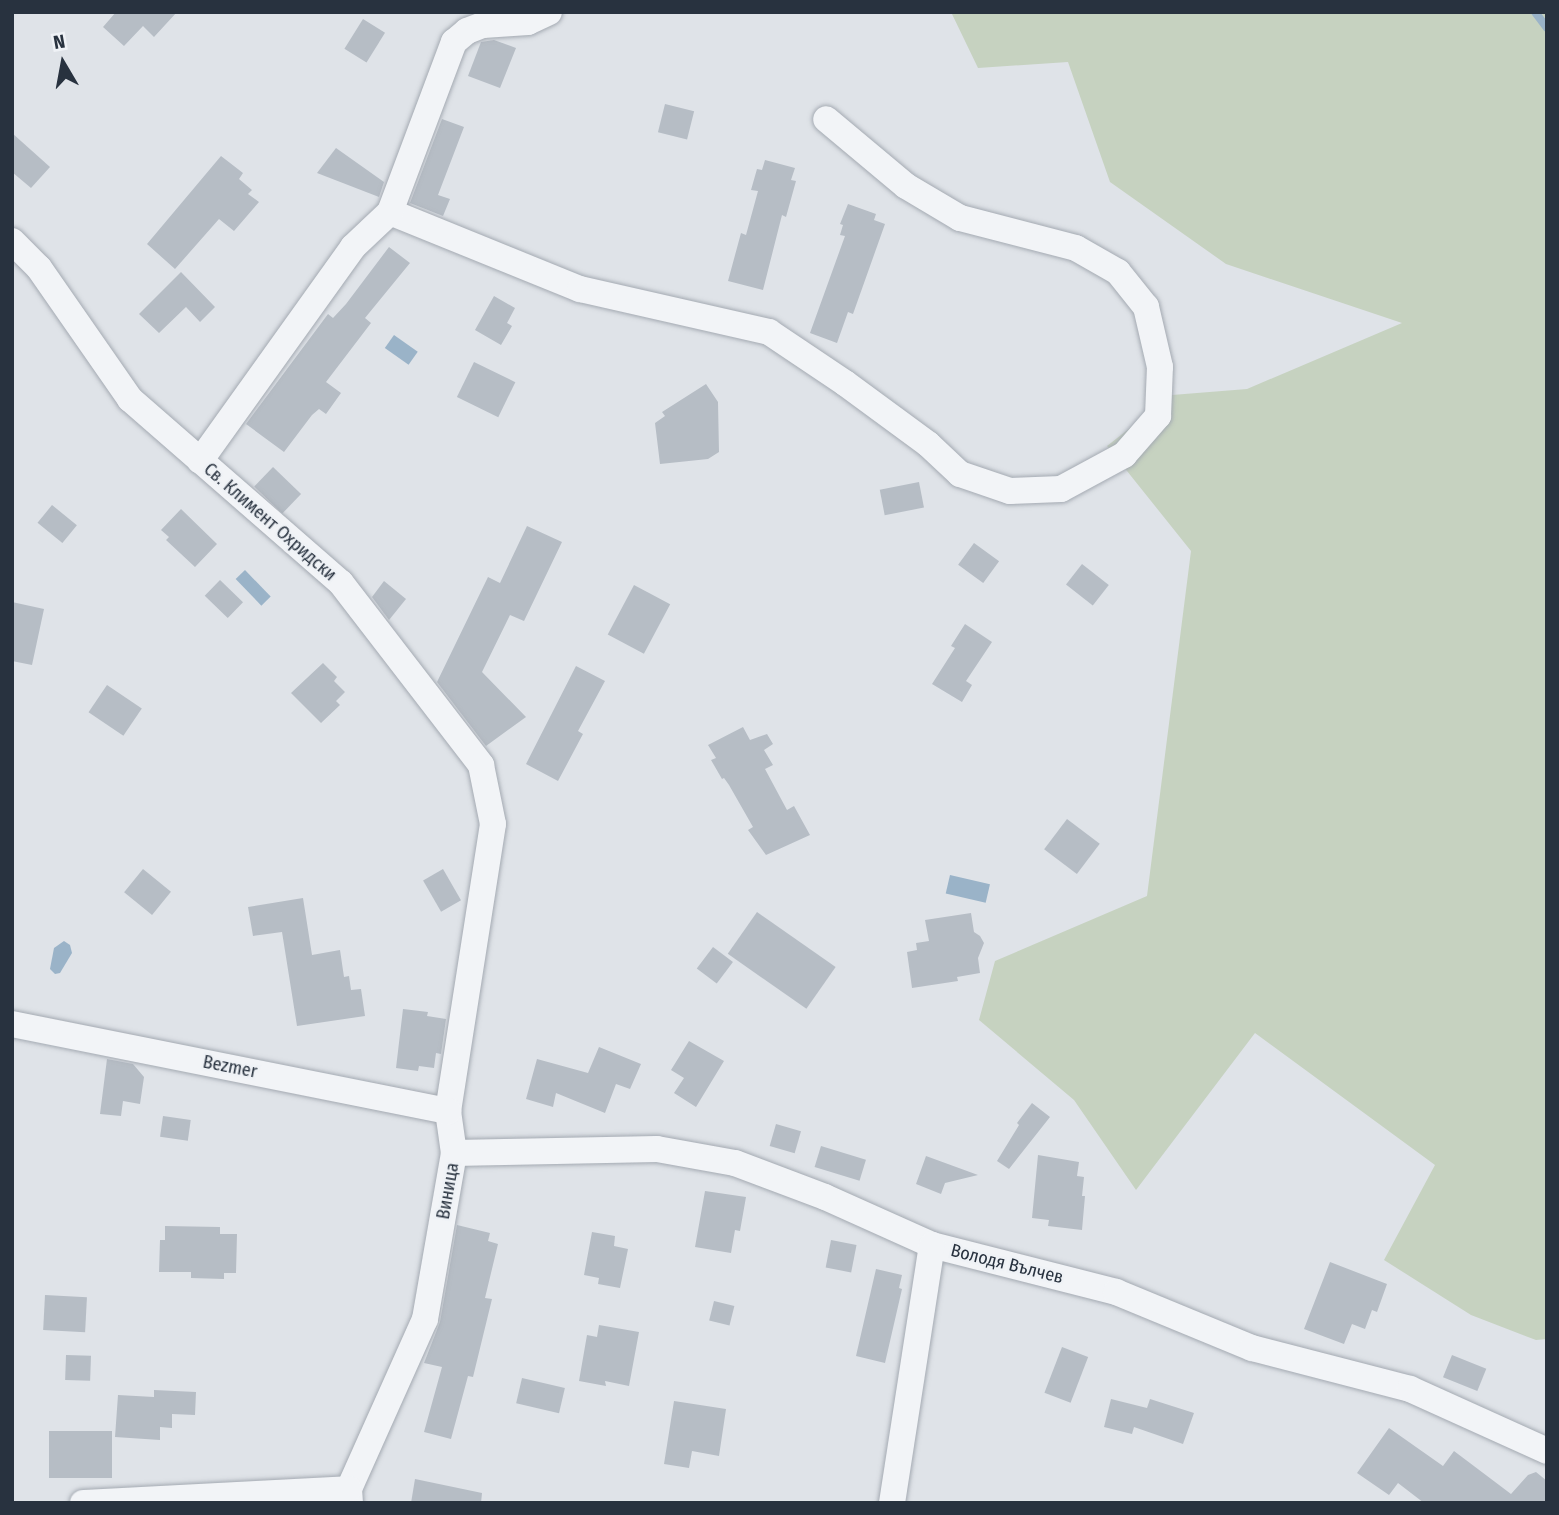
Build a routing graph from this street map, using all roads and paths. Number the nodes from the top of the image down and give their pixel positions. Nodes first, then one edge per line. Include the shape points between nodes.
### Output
1 (549, 12) edge
2 (826, 119) dead end
3 (390, 212) junction
4 (12, 241) edge
5 (200, 461) junction
6 (493, 824) joint
7 (12, 1024) edge
8 (448, 1111) junction
9 (454, 1153) junction
10 (932, 1245) junction
11 (1547, 1451) edge
12 (350, 1496) edge
13 (83, 1503) edge
14 (892, 1503) edge

1 - 3 street via 528,22 483,25 454,42
2 - 3 street via 906,186 960,218 1076,248 1118,272 1146,307 1160,367 1158,415 1125,455 1061,489 1010,491 960,474 928,444 769,332 580,289
3 - 5 street via 353,247
4 - 5 street, Св. Климент Охридски via 39,268 130,399
5 - 6 street, Св. Климент Охридски via 341,583 481,765
6 - 8 street, Виница
7 - 8 street, Bezmer
8 - 9 street, Виница
9 - 10 street, Володя Вълчев via 657,1149 735,1163
9 - 12 street, Виница via 425,1319
10 - 11 street, Володя Вълчев via 1116,1293 1252,1348 1410,1390
10 - 14 street
12 - 13 street

